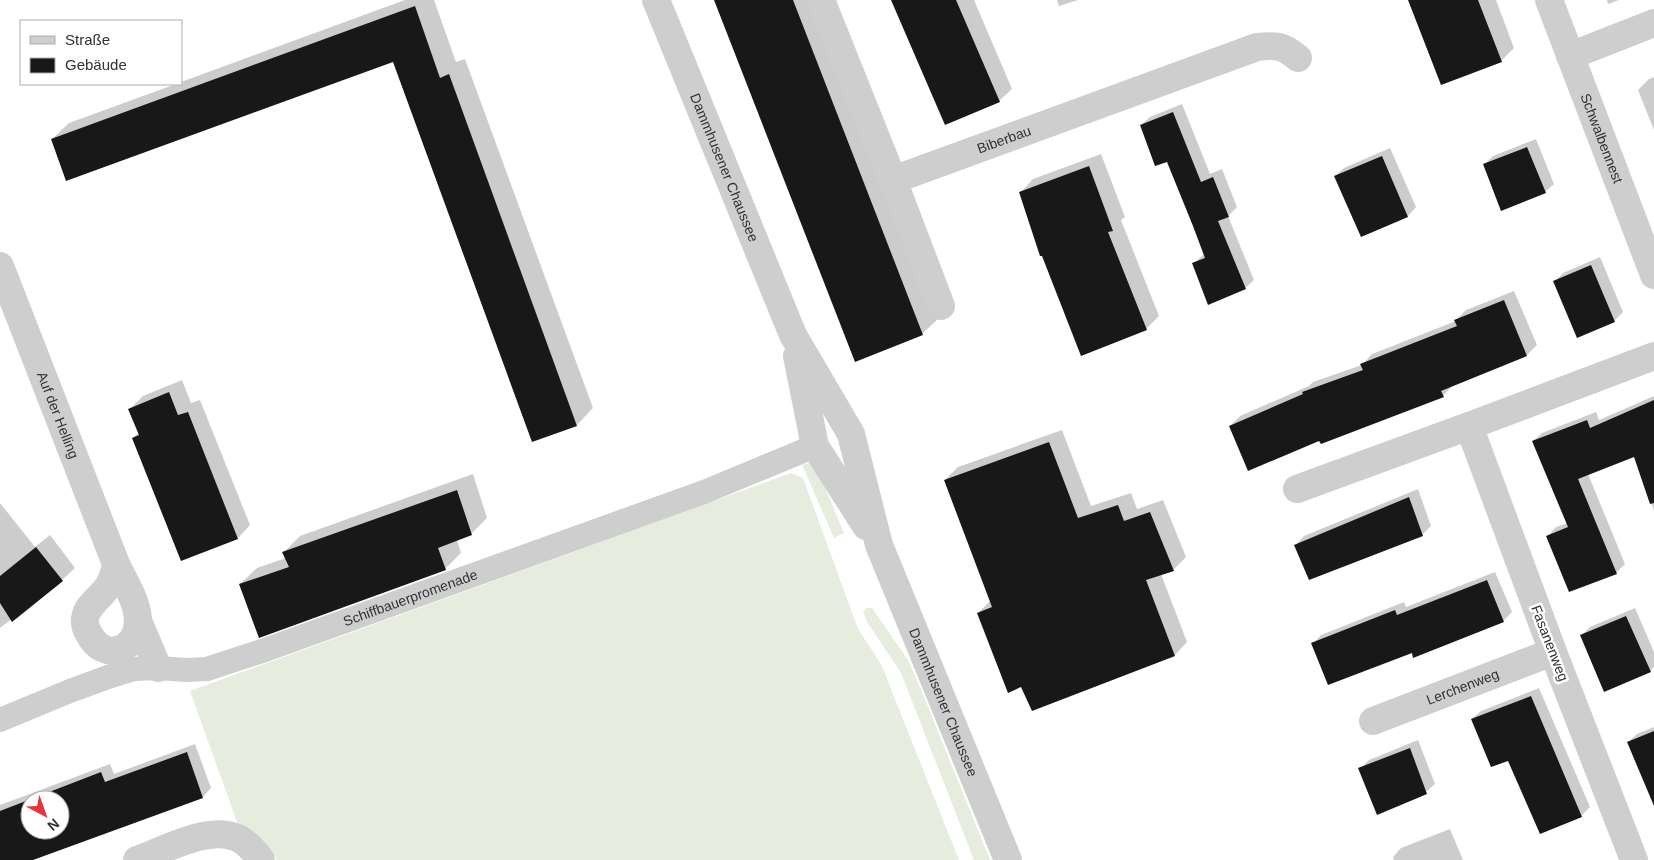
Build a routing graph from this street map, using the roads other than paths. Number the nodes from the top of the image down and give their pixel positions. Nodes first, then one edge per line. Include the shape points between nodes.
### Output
1 (656, 0) edge
2 (821, 0) edge
3 (1550, 0) edge
4 (1654, 23) edge
5 (1570, 56) junction
6 (1298, 58) dead end
7 (893, 180) junction
8 (0, 266) edge
9 (1654, 275) edge
10 (941, 306) dead end
11 (793, 335) junction
12 (1654, 356) edge
13 (1469, 426) junction
14 (815, 446) junction
15 (1297, 489) dead end
16 (879, 545) junction
17 (116, 564) junction
18 (138, 621) junction
19 (1553, 652) junction
20 (158, 668) junction
21 (0, 720) edge
22 (1373, 721) dead end
23 (137, 860) edge
24 (261, 860) edge
25 (1008, 860) edge
26 (1634, 860) edge

1 - 11 street, Dammhusener Chaussee
2 - 7 street
3 - 5 street, Schwalbennest
4 - 5 street
5 - 9 street, Schwalbennest
6 - 7 street, Biberbau via 1277,45 1257,47
7 - 10 street
8 - 17 street, Auf der Helling
11 - 14 street, Dammhusener Chaussee
11 - 16 street, Dammhusener Chaussee via 851,434
12 - 13 street
13 - 15 street
13 - 19 street, Fasanenweg
14 - 16 street, Dammhusener Chaussee
14 - 20 street, Schiffbauerpromenade via 704,492 266,650 207,669
16 - 25 street, Dammhusener Chaussee
17 - 18 street, Auf der Helling via 133,600
17 - 18 street via 109,586 88,609 86,628 100,648 112,651 123,648 132,640
18 - 20 street, Auf der Helling
19 - 22 street, Lerchenweg
19 - 26 street, Fasanenweg
20 - 21 street, Schiffbauerpromenade via 134,669 108,677
23 - 24 street via 201,836 221,833 236,837

